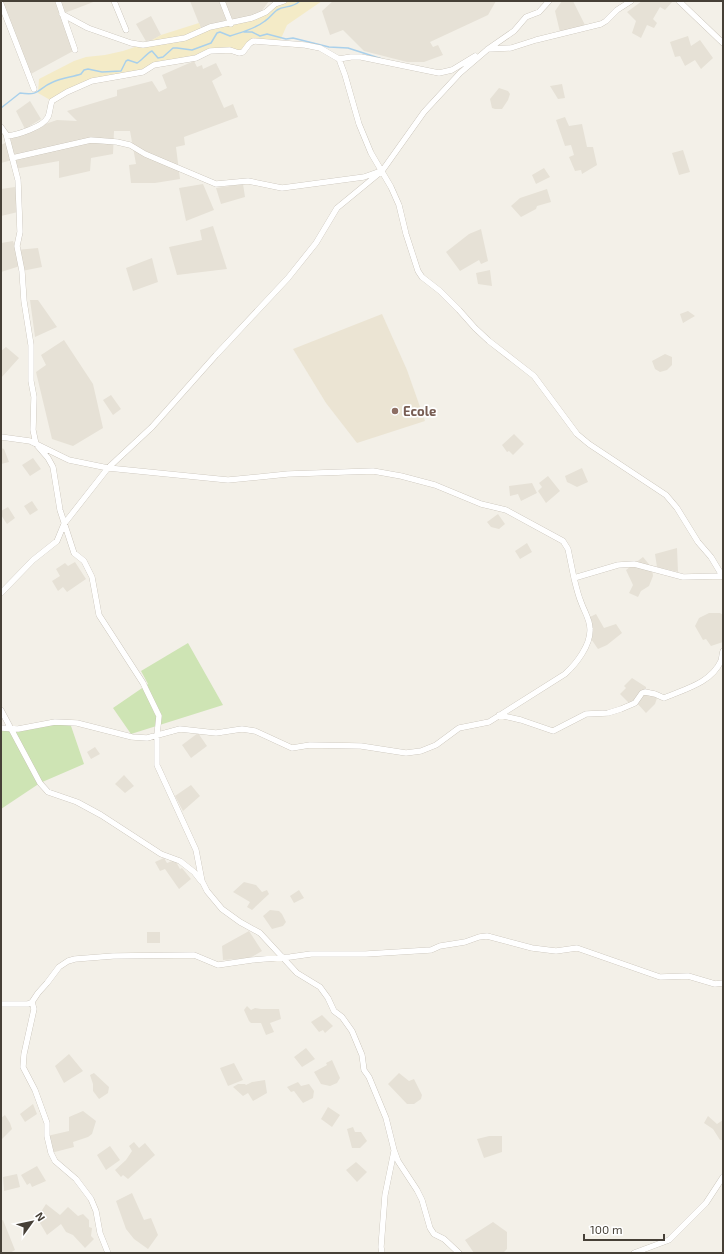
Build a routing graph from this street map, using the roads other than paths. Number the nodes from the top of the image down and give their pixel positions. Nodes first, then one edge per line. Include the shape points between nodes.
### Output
1 (58, 1) edge
2 (114, 1) edge
3 (222, 1) edge
4 (284, 1) edge
5 (549, 1) edge
6 (632, 1) edge
7 (679, 1) edge
8 (1, 4) edge
9 (3, 13) edge
10 (62, 14) junction
11 (231, 24) junction
12 (126, 30) dead end
13 (723, 43) edge
14 (488, 49) junction
15 (75, 50) dead end
16 (339, 59) junction
17 (34, 89) dead end
18 (1, 127) edge
19 (7, 136) junction
20 (12, 158) junction
21 (382, 171) junction
22 (1, 438) edge
23 (36, 444) junction
24 (108, 468) junction
25 (64, 524) junction
26 (722, 576) edge
27 (574, 578) junction
28 (1, 593) edge
29 (723, 654) edge
30 (1, 710) edge
31 (499, 716) junction
32 (1, 728) edge
33 (11, 728) junction
34 (157, 735) junction
35 (202, 881) junction
36 (282, 958) junction
37 (723, 982) edge
38 (32, 1002) junction
39 (1, 1004) edge
40 (394, 1150) junction
41 (723, 1177) edge
42 (108, 1253) edge
43 (382, 1253) edge
44 (459, 1253) edge
45 (634, 1253) edge

1 - 10 street
2 - 12 street
3 - 11 street
4 - 11 street via 275,4 266,12
5 - 14 street via 539,12 526,17 514,31
6 - 14 street via 600,24 511,48
7 - 13 street
8 - 9 street
9 - 17 street
10 - 11 street via 88,28 143,45 185,38 210,28
10 - 15 street
14 - 16 street via 452,70 440,73 361,57
14 - 21 street via 460,73 424,112
16 - 19 street via 320,48 253,41 239,53 230,50 210,51 196,58 154,65 143,72 92,81 52,102 47,119 36,127
16 - 21 street via 359,124
18 - 19 street
19 - 20 street
20 - 21 street via 91,140 130,145 145,154 216,184 248,181 282,188 364,177
20 - 23 street via 18,180 20,232 17,246 31,345 33,430
21 - 24 street via 337,208 316,243 288,278 152,427
21 - 26 street via 399,205 406,234 422,277 440,291 489,341 534,376 577,434 666,495
22 - 23 street
23 - 24 street via 69,460
23 - 25 street via 52,467
24 - 25 street
24 - 27 street via 228,480 288,474 373,471 401,476 506,510 563,541 568,549
25 - 28 street via 57,541 33,560
25 - 34 street via 74,553 84,561 92,576 99,615 143,683 159,716
26 - 27 street via 683,576 634,564 618,565
27 - 31 street via 590,630 583,653 565,674
29 - 31 street via 713,673 705,680 664,698 642,693 635,703 622,709 608,713 586,714 553,731 521,720
30 - 33 street
31 - 34 street via 489,722 459,728 426,749 406,753 361,746 310,745 292,748 255,731 242,729 216,733 180,729
32 - 33 street
33 - 34 street via 55,722 77,723 132,737 147,738
33 - 35 street via 40,783 48,792 77,802 101,815 161,854 180,861
34 - 35 street via 157,765 196,850
35 - 36 street via 222,909 260,933
36 - 37 street via 311,954 373,954 431,950 487,936 532,948 556,951 577,948 660,978 688,976 715,984
36 - 38 street via 218,965 194,955 75,959 59,967
36 - 40 street via 297,973 320,987 334,1010 352,1031 362,1055 364,1070 386,1118
38 - 39 street
38 - 42 street via 34,1010 23,1067 47,1123 47,1136 55,1162 76,1179 91,1199
40 - 43 street via 385,1196
40 - 44 street via 422,1200 430,1228
41 - 45 street via 706,1203 669,1240

